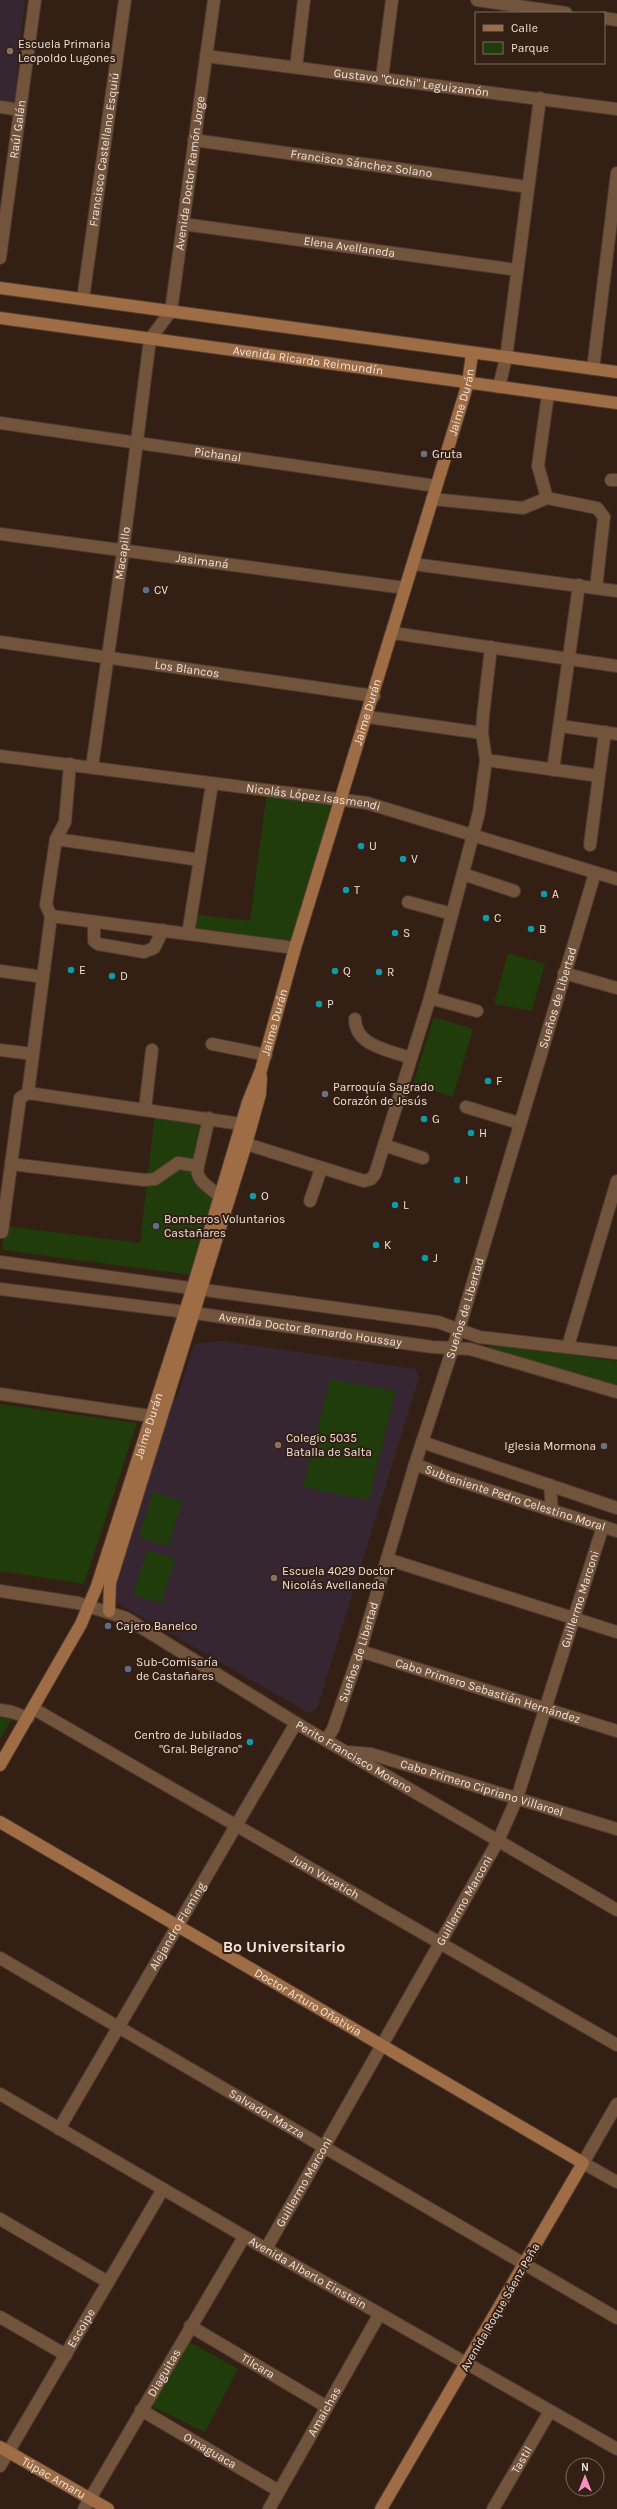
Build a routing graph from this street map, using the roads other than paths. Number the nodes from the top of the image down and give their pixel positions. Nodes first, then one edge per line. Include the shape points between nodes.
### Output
1 (35, 0) edge
2 (125, 0) edge
3 (214, 0) edge
4 (304, 0) edge
5 (392, 0) edge
6 (477, 0) edge
7 (559, 12) edge
8 (605, 18) edge
9 (617, 20) edge
10 (206, 56) junction
11 (296, 67) junction
12 (382, 78) junction
13 (540, 98) junction
14 (0, 107) edge
15 (617, 109) edge
16 (20, 110) junction
17 (194, 140) junction
18 (617, 172) edge
19 (528, 187) junction
20 (3, 202) edge
21 (183, 224) junction
22 (0, 258) edge
23 (516, 270) junction
24 (0, 288) edge
25 (83, 299) junction
26 (171, 310) junction
27 (0, 318) edge
28 (150, 339) junction
29 (472, 354) junction
30 (506, 358) junction
31 (593, 369) junction
32 (617, 372) edge
33 (468, 383) junction
34 (499, 388) junction
35 (548, 394) junction
36 (617, 403) edge
37 (0, 423) edge
38 (136, 442) junction
39 (436, 486) junction
40 (547, 498) junction
41 (432, 499) junction
42 (0, 534) edge
43 (123, 551) junction
44 (413, 564) junction
45 (579, 585) junction
46 (405, 588) junction
47 (596, 588) junction
48 (617, 590) edge
49 (393, 633) junction
50 (0, 642) edge
51 (491, 648) junction
52 (107, 657) junction
53 (568, 660) junction
54 (617, 666) edge
55 (374, 696) junction
56 (368, 717) junction
57 (560, 726) junction
58 (482, 733) junction
59 (611, 733) edge
60 (0, 756) edge
61 (486, 760) junction
62 (70, 764) junction
63 (92, 767) junction
64 (553, 770) junction
65 (600, 776) junction
66 (212, 784) junction
67 (341, 800) junction
68 (473, 836) junction
69 (56, 839) junction
70 (590, 845) dead end
71 (200, 860) junction
72 (595, 873) junction
73 (463, 874) junction
74 (617, 878) edge
75 (514, 891) dead end
76 (408, 902) dead end
77 (452, 914) junction
78 (51, 916) junction
79 (94, 922) junction
80 (163, 930) junction
81 (188, 934) junction
82 (296, 948) junction
83 (0, 971) edge
84 (564, 973) junction
85 (43, 977) junction
86 (617, 988) edge
87 (430, 998) junction
88 (477, 1011) dead end
89 (355, 1019) dead end
90 (212, 1044) dead end
91 (0, 1050) edge
92 (152, 1050) dead end
93 (33, 1054) junction
94 (266, 1054) junction
95 (410, 1058) junction
96 (261, 1070) junction
97 (28, 1093) junction
98 (466, 1107) dead end
99 (145, 1109) junction
100 (209, 1118) junction
101 (241, 1124) junction
102 (519, 1124) junction
103 (241, 1143) junction
104 (384, 1145) junction
105 (423, 1158) dead end
106 (11, 1164) junction
107 (198, 1166) junction
108 (321, 1169) junction
109 (617, 1181) edge
110 (220, 1196) junction
111 (310, 1201) dead end
112 (2, 1232) dead end
113 (0, 1262) edge
114 (197, 1288) junction
115 (0, 1289) edge
116 (189, 1312) junction
117 (460, 1329) junction
118 (568, 1346) junction
119 (453, 1348) junction
120 (617, 1353) edge
121 (617, 1392) edge
122 (0, 1394) edge
123 (150, 1416) junction
124 (422, 1442) junction
125 (415, 1464) junction
126 (550, 1485) junction
127 (617, 1508) edge
128 (552, 1510) junction
129 (602, 1526) junction
130 (617, 1531) edge
131 (387, 1559) junction
132 (0, 1591) edge
133 (90, 1606) junction
134 (109, 1611) junction
135 (572, 1618) junction
136 (617, 1632) edge
137 (360, 1651) junction
138 (545, 1708) junction
139 (0, 1710) edge
140 (31, 1714) junction
141 (296, 1723) junction
142 (617, 1731) edge
143 (326, 1740) junction
144 (345, 1752) junction
145 (0, 1765) edge
146 (517, 1798) junction
147 (0, 1822) edge
148 (237, 1826) junction
149 (617, 1829) edge
150 (498, 1840) junction
151 (617, 1910) edge
152 (177, 1926) junction
153 (440, 1943) junction
154 (0, 1958) edge
155 (117, 2027) junction
156 (382, 2045) junction
157 (617, 2045) edge
158 (0, 2094) edge
159 (617, 2104) edge
160 (60, 2129) junction
161 (323, 2147) junction
162 (583, 2163) junction
163 (617, 2182) edge
164 (163, 2189) junction
165 (0, 2219) edge
166 (244, 2237) junction
167 (266, 2249) junction
168 (524, 2265) junction
169 (108, 2282) junction
170 (379, 2315) junction
171 (0, 2317) edge
172 (617, 2318) edge
173 (190, 2326) junction
174 (66, 2355) junction
175 (466, 2364) junction
176 (327, 2407) junction
177 (141, 2410) junction
178 (550, 2411) junction
179 (4, 2449) edge
180 (617, 2450) edge
181 (0, 2466) edge
182 (279, 2491) junction
183 (87, 2504) edge
184 (497, 2508) edge
185 (108, 2509) edge
186 (269, 2509) edge
187 (381, 2509) edge

1 - 16 street, Raúl Galán
2 - 25 street, Francisco Castellano Esquiú
3 - 10 street, Avenida Doctor Ramón Jorge
4 - 11 street
5 - 12 street
6 - 7 street
8 - 9 street
10 - 11 street, Gustavo "Cuchi" Leguizamón
10 - 17 street, Avenida Doctor Ramón Jorge
11 - 12 street, Gustavo "Cuchi" Leguizamón
12 - 13 street, Gustavo "Cuchi" Leguizamón
13 - 15 street, Gustavo "Cuchi" Leguizamón
13 - 19 street
14 - 16 street
16 - 20 street, Raúl Galán
17 - 19 street, Francisco Sánchez Solano
17 - 21 street, Avenida Doctor Ramón Jorge
18 - 31 street
19 - 23 street
20 - 22 street, Raúl Galán
21 - 23 street, Elena Avellaneda
21 - 26 street, Avenida Doctor Ramón Jorge
23 - 30 street
24 - 25 street
25 - 26 street
26 - 28 street, Avenida Doctor Ramón Jorge
26 - 29 street
27 - 28 street, Avenida Ricardo Reimundín
28 - 33 street, Avenida Ricardo Reimundín
28 - 38 street, Macapillo
29 - 30 street
29 - 33 street, Jaime Durán
30 - 31 street
30 - 34 street
31 - 32 street
33 - 34 street, Avenida Ricardo Reimundín
33 - 39 street, Jaime Durán
34 - 35 street, Avenida Ricardo Reimundín
35 - 36 street, Avenida Ricardo Reimundín
35 - 40 street via 538,466
37 - 38 street, Pichanal
38 - 39 street, Pichanal
38 - 43 street, Macapillo
39 - 41 street, Jaime Durán
40 - 41 street via 523,508
40 - 47 street via 597,508 604,517
41 - 44 street, Jaime Durán
42 - 43 street, Jasimaná
43 - 46 street, Jasimaná
43 - 52 street, Macapillo
44 - 45 street
44 - 46 street, Jaime Durán
45 - 47 street
45 - 53 street
46 - 49 street, Jaime Durán
47 - 48 street
49 - 51 street
49 - 55 street, Jaime Durán
50 - 52 street, Los Blancos
51 - 53 street
51 - 58 street
52 - 55 street, Los Blancos
52 - 63 street, Macapillo
53 - 54 street
53 - 57 street
55 - 56 street, Jaime Durán
56 - 58 street
56 - 67 street, Jaime Durán
57 - 59 street
57 - 64 street
58 - 61 street
59 - 65 street
60 - 62 street, Nicolás López Isasmendi
61 - 64 street
61 - 68 street via 480,812
62 - 63 street, Nicolás López Isasmendi
62 - 69 street via 65,822
63 - 66 street, Nicolás López Isasmendi
64 - 65 street
65 - 70 street
66 - 67 street, Nicolás López Isasmendi
66 - 71 street
67 - 68 street, Nicolás López Isasmendi via 367,803
67 - 82 street, Jaime Durán
68 - 72 street, Nicolás López Isasmendi
68 - 73 street
69 - 71 street
69 - 78 street via 46,905
71 - 81 street
72 - 74 street, Nicolás López Isasmendi
72 - 84 street, Sueños de Libertad
73 - 75 street
73 - 77 street
76 - 77 street
77 - 87 street
78 - 79 street
78 - 85 street
79 - 80 street
79 - 80 street via 94,941 98,944 144,952 154,948
80 - 81 street
81 - 82 street
82 - 94 street, Jaime Durán
83 - 85 street
84 - 86 street
84 - 102 street, Sueños de Libertad
85 - 93 street
87 - 88 street
87 - 95 street
89 - 95 street via 359,1035 366,1042
90 - 94 street
91 - 93 street
92 - 99 street
93 - 97 street
94 - 96 street, Jaime Durán
95 - 104 street
96 - 101 street, Jaime Durán
96 - 103 street, Jaime Durán via 260,1094
97 - 99 street
97 - 106 street via 20,1098
98 - 102 street
99 - 100 street
100 - 101 street
100 - 107 street
101 - 103 street, Jaime Durán
102 - 117 street, Sueños de Libertad
103 - 108 street
103 - 110 street, Jaime Durán
103 - 114 street, Jaime Durán
104 - 105 street
104 - 108 street via 371,1179 364,1181
106 - 107 street via 147,1180 156,1179 178,1163
106 - 112 street
107 - 110 street via 196,1171 200,1179
108 - 111 street
109 - 118 street
110 - 114 street, Jaime Durán
113 - 114 street, Avenida Doctor Bernardo Houssay
114 - 116 street, Jaime Durán
114 - 117 street, Avenida Doctor Bernardo Houssay via 438,1322
115 - 116 street, Avenida Doctor Bernardo Houssay
116 - 119 street, Avenida Doctor Bernardo Houssay
116 - 123 street, Jaime Durán
116 - 134 street, Jaime Durán via 110,1583
117 - 118 street, Avenida Doctor Bernardo Houssay via 479,1337
117 - 119 street, Sueños de Libertad
118 - 120 street, Avenida Doctor Bernardo Houssay
119 - 121 street, Avenida Doctor Bernardo Houssay via 470,1349
119 - 124 street, Sueños de Libertad
122 - 123 street
123 - 133 street, Jaime Durán
124 - 125 street, Sueños de Libertad
124 - 126 street
125 - 128 street, Subteniente Pedro Celestino Moral via 447,1477
125 - 131 street, Sueños de Libertad
126 - 127 street
126 - 128 street
128 - 129 street, Subteniente Pedro Celestino Moral
129 - 130 street, Subteniente Pedro Celestino Moral
129 - 135 street, Guillermo Marconi
131 - 135 street
131 - 137 street, Sueños de Libertad
132 - 133 street, Perito Francisco Moreno
133 - 134 street, Perito Francisco Moreno
133 - 140 street, Jaime Durán
134 - 141 street, Perito Francisco Moreno via 126,1618
135 - 136 street
135 - 138 street, Guillermo Marconi
137 - 138 street, Cabo Primero Sebastián Hernández
137 - 143 street, Sueños de Libertad via 333,1729
138 - 142 street, Cabo Primero Sebastián Hernández
138 - 146 street, Guillermo Marconi
139 - 140 street, Juan Vucetich
140 - 145 street, Jaime Durán
140 - 148 street, Juan Vucetich
141 - 143 street, Perito Francisco Moreno
141 - 148 street, Alejandro Fleming
143 - 144 street, Perito Francisco Moreno
144 - 146 street, Cabo Primero Cipriano Villaroel via 371,1754
144 - 150 street, Perito Francisco Moreno
146 - 149 street, Cabo Primero Cipriano Villaroel
146 - 150 street, Guillermo Marconi
147 - 152 street, Doctor Arturo Oñativia
148 - 152 street, Alejandro Fleming
148 - 153 street, Juan Vucetich
150 - 151 street, Perito Francisco Moreno
150 - 153 street, Guillermo Marconi
152 - 155 street, Alejandro Fleming
152 - 156 street, Doctor Arturo Oñativia
153 - 156 street, Guillermo Marconi
153 - 157 street, Juan Vucetich
154 - 155 street, Salvador Mazza
155 - 160 street, Alejandro Fleming
155 - 161 street, Salvador Mazza
156 - 161 street, Guillermo Marconi
156 - 162 street, Doctor Arturo Oñativia
158 - 160 street, Avenida Alberto Einstein
159 - 162 street, Avenida Roque Sáenz Peña
160 - 164 street, Avenida Alberto Einstein
161 - 167 street, Guillermo Marconi
161 - 168 street, Salvador Mazza
162 - 163 street, Doctor Arturo Oñativia
162 - 168 street, Avenida Roque Sáenz Peña
164 - 166 street, Avenida Alberto Einstein
164 - 169 street, Escoipe
165 - 169 street
166 - 167 street, Avenida Alberto Einstein
166 - 173 street, Diaguitas
167 - 170 street, Avenida Alberto Einstein
168 - 172 street, Salvador Mazza
168 - 175 street, Avenida Roque Sáenz Peña
169 - 174 street, Escoipe
170 - 175 street, Avenida Alberto Einstein
170 - 176 street, Amaichas
171 - 174 street
173 - 176 street, Tilcara
173 - 177 street, Diaguitas
174 - 179 street, Escoipe
175 - 178 street, Avenida Alberto Einstein
175 - 187 street, Avenida Roque Sáenz Peña
176 - 182 street, Amaichas
177 - 182 street, Omaguaca
177 - 183 street, Diaguitas
178 - 180 street, Avenida Alberto Einstein
178 - 184 street, Tastil
179 - 181 street, Escoipe
179 - 183 street, Túpac Amaru
182 - 186 street, Amaichas
183 - 185 street, Túpac Amaru

